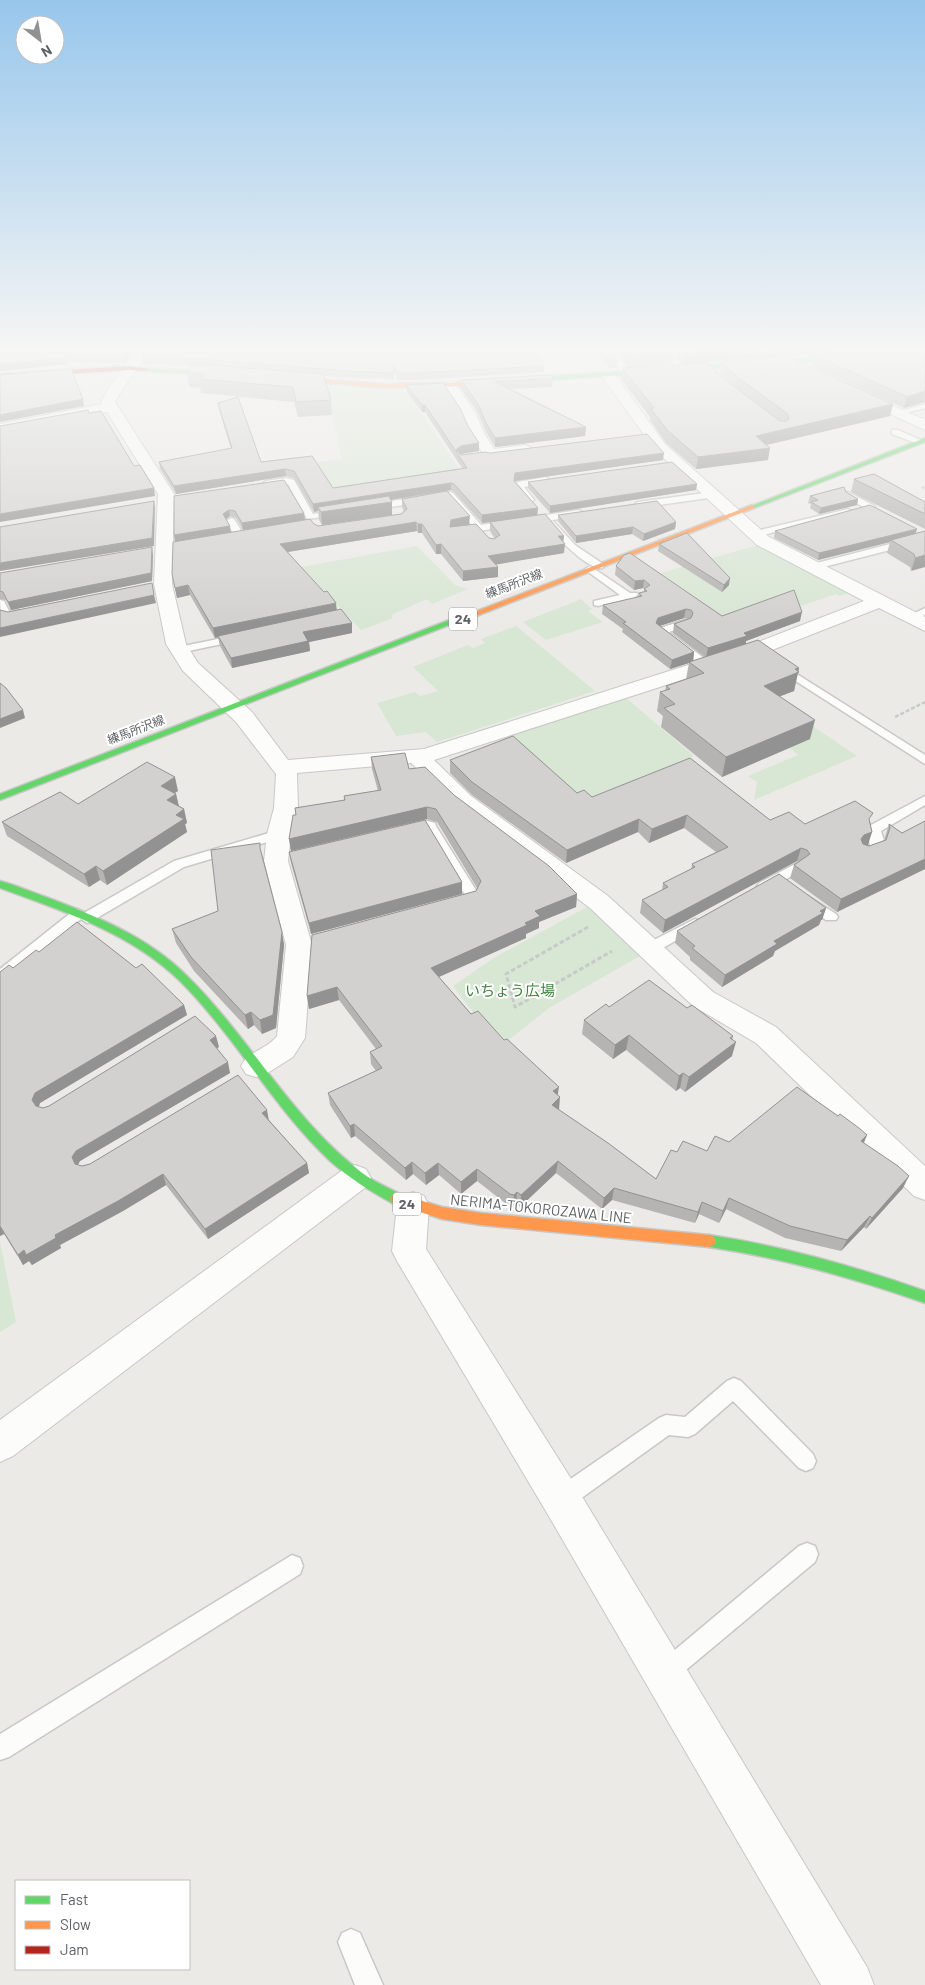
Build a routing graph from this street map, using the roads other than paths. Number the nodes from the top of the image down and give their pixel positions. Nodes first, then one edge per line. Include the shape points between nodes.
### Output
1 (131, 440) edge
2 (480, 440) edge
3 (654, 440) edge
4 (923, 441) edge
5 (537, 448) edge
6 (559, 479) edge
7 (258, 485) edge
8 (712, 495) junction
9 (848, 495) edge
10 (170, 499) junction
11 (146, 504) edge
12 (623, 507) edge
13 (365, 508) edge
14 (347, 511) edge
15 (539, 511) junction
16 (584, 512) edge
17 (734, 515) junction
18 (231, 521) dead end
19 (479, 528) junction
20 (463, 531) edge
21 (755, 534) junction
22 (239, 535) edge
23 (922, 535) edge
24 (488, 538) edge
25 (595, 568) junction
26 (812, 568) junction
27 (642, 593) edge
28 (628, 596) junction
29 (878, 602) junction
30 (0, 603) edge
31 (598, 604) dead end
32 (29, 611) edge
33 (920, 618) edge
34 (685, 623) edge
35 (244, 636) edge
36 (179, 650) junction
37 (755, 650) junction
38 (708, 666) junction
39 (233, 707) junction
40 (417, 756) junction
41 (925, 760) edge
42 (283, 767) junction
43 (0, 797) edge
44 (925, 800) edge
45 (397, 831) edge
46 (279, 834) junction
47 (865, 853) edge
48 (797, 867) edge
49 (777, 878) junction
50 (0, 884) edge
51 (752, 892) edge
52 (451, 904) edge
53 (83, 916) junction
54 (709, 916) edge
55 (831, 917) dead end
56 (643, 943) junction
57 (0, 977) edge
58 (211, 1009) junction
59 (195, 1019) edge
60 (248, 1071) junction
61 (355, 1178) junction
62 (925, 1186) edge
63 (413, 1206) junction
64 (925, 1297) edge
65 (0, 1442) edge
66 (806, 1461) dead end
67 (561, 1499) junction
68 (807, 1554) dead end
69 (292, 1566) dead end
70 (664, 1673) junction
71 (0, 1748) edge
72 (352, 1942) dead end
73 (369, 1985) edge
74 (849, 1985) edge

1 - 10 street
2 - 5 street via 486,455
3 - 8 street via 672,463
4 - 17 main road, 練馬所沢線 / 24
6 - 15 lane via 518,485
7 - 14 lane via 291,482 311,523
8 - 12 lane
8 - 17 street
9 - 21 lane via 874,509
10 - 11 street
10 - 36 street via 158,585
13 - 19 lane via 395,507 450,495
15 - 16 lane
15 - 19 lane
15 - 25 lane
17 - 21 street
17 - 25 main road, 練馬所沢線 / 24
18 - 22 lane
19 - 20 lane
19 - 24 lane
21 - 26 street via 763,542
23 - 26 lane
25 - 28 lane
25 - 39 main road, 練馬所沢線 / 24
26 - 29 street
27 - 28 lane
28 - 31 lane
29 - 33 street
29 - 37 street
30 - 32 lane via 5,615
34 - 38 lane via 662,632
35 - 36 lane
36 - 39 street via 199,677
37 - 38 street
37 - 41 lane
38 - 40 street
39 - 42 street
39 - 43 main road, 練馬所沢線 / 24
40 - 42 street
40 - 56 street via 463,801 599,902
42 - 46 street via 287,774 286,808
44 - 47 lane via 876,828 876,848
45 - 52 lane via 424,824 430,826 472,895 470,899
46 - 53 lane via 179,864
46 - 60 street via 281,860 304,944 291,1038 283,1049
48 - 49 lane
49 - 51 lane
49 - 55 lane
50 - 53 main road, NERIMA-TOKOROZAWA LINE / 24
53 - 57 lane
53 - 58 main road, NERIMA-TOKOROZAWA LINE / 24 via 134,941 158,958 183,978
54 - 56 lane
56 - 62 street via 703,999 766,1034
58 - 59 lane
58 - 60 main road, NERIMA-TOKOROZAWA LINE / 24
60 - 61 main road, NERIMA-TOKOROZAWA LINE / 24
61 - 63 main road, NERIMA-TOKOROZAWA LINE / 24
61 - 65 street
63 - 64 main road, NERIMA-TOKOROZAWA LINE / 24 via 470,1219 717,1242 786,1255 887,1282
63 - 67 street via 410,1251
66 - 67 lane via 734,1388 688,1427 666,1425
67 - 70 street
68 - 70 lane
69 - 71 lane
70 - 74 street
72 - 73 lane

